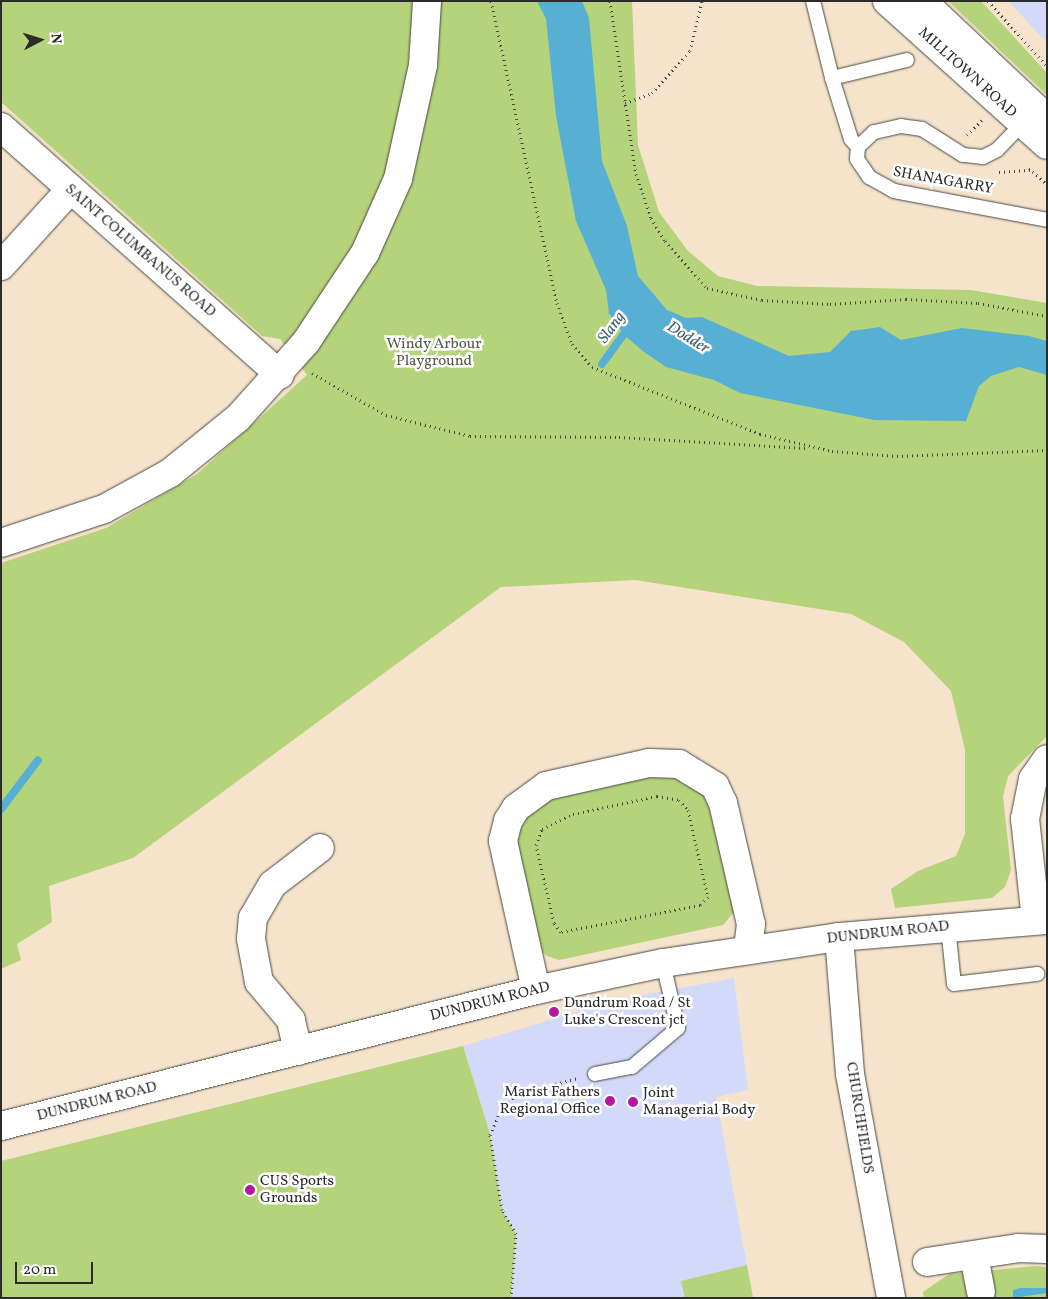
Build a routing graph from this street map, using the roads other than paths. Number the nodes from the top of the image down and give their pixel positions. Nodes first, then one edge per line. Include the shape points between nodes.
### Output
1 (427, 1) edge
2 (813, 1) edge
3 (887, 1) edge
4 (922, 1) edge
5 (907, 60) dead end
6 (832, 78) junction
7 (1035, 117) edge
8 (1, 127) edge
9 (1047, 146) edge
10 (858, 147) junction
11 (70, 190) junction
12 (1047, 220) edge
13 (1, 266) edge
14 (280, 375) junction
15 (1, 543) edge
16 (1047, 759) edge
17 (320, 848) dead end
18 (1041, 920) edge
19 (948, 927) junction
20 (839, 937) junction
21 (748, 948) junction
22 (663, 963) junction
23 (1037, 974) dead end
24 (536, 990) junction
25 (298, 1051) junction
26 (595, 1074) road end
27 (1, 1126) edge
28 (1047, 1249) edge
29 (974, 1256) junction
30 (927, 1262) dead end
31 (981, 1291) dead end
32 (891, 1298) edge

1 - 14 street via 423,65 413,123 381,223 338,298
2 - 6 lane, SHANAGARRY
3 - 7 street, MILLTOWN ROAD
4 - 7 street, MILLTOWN ROAD
5 - 6 lane
6 - 10 lane, SHANAGARRY via 851,139
7 - 9 street, MILLTOWN ROAD
7 - 10 lane, SHANAGARRY via 997,150 983,157 964,155 910,127 874,132
8 - 11 street, SAINT COLUMBANUS ROAD
10 - 12 lane, SHANAGARRY via 857,159 862,170 882,186
11 - 13 street
11 - 14 street, SAINT COLUMBANUS ROAD
14 - 15 street via 220,434 170,473 104,509
16 - 18 street via 1033,779 1025,819
17 - 25 street via 273,884 253,918 251,939 259,982 291,1020
18 - 19 street, DUNDRUM ROAD
19 - 20 street, DUNDRUM ROAD
19 - 23 lane via 954,984
20 - 21 street, DUNDRUM ROAD
20 - 32 street, CHURCHFIELDS via 850,1074
21 - 22 street, DUNDRUM ROAD
21 - 24 street via 751,924 723,803 715,786 679,764 648,763 546,786 516,808 508,821 503,842
22 - 24 street, DUNDRUM ROAD
22 - 26 lane via 678,1028 632,1067
24 - 25 street, DUNDRUM ROAD
25 - 27 street, DUNDRUM ROAD
28 - 29 street via 1018,1248
29 - 30 street
29 - 31 street

